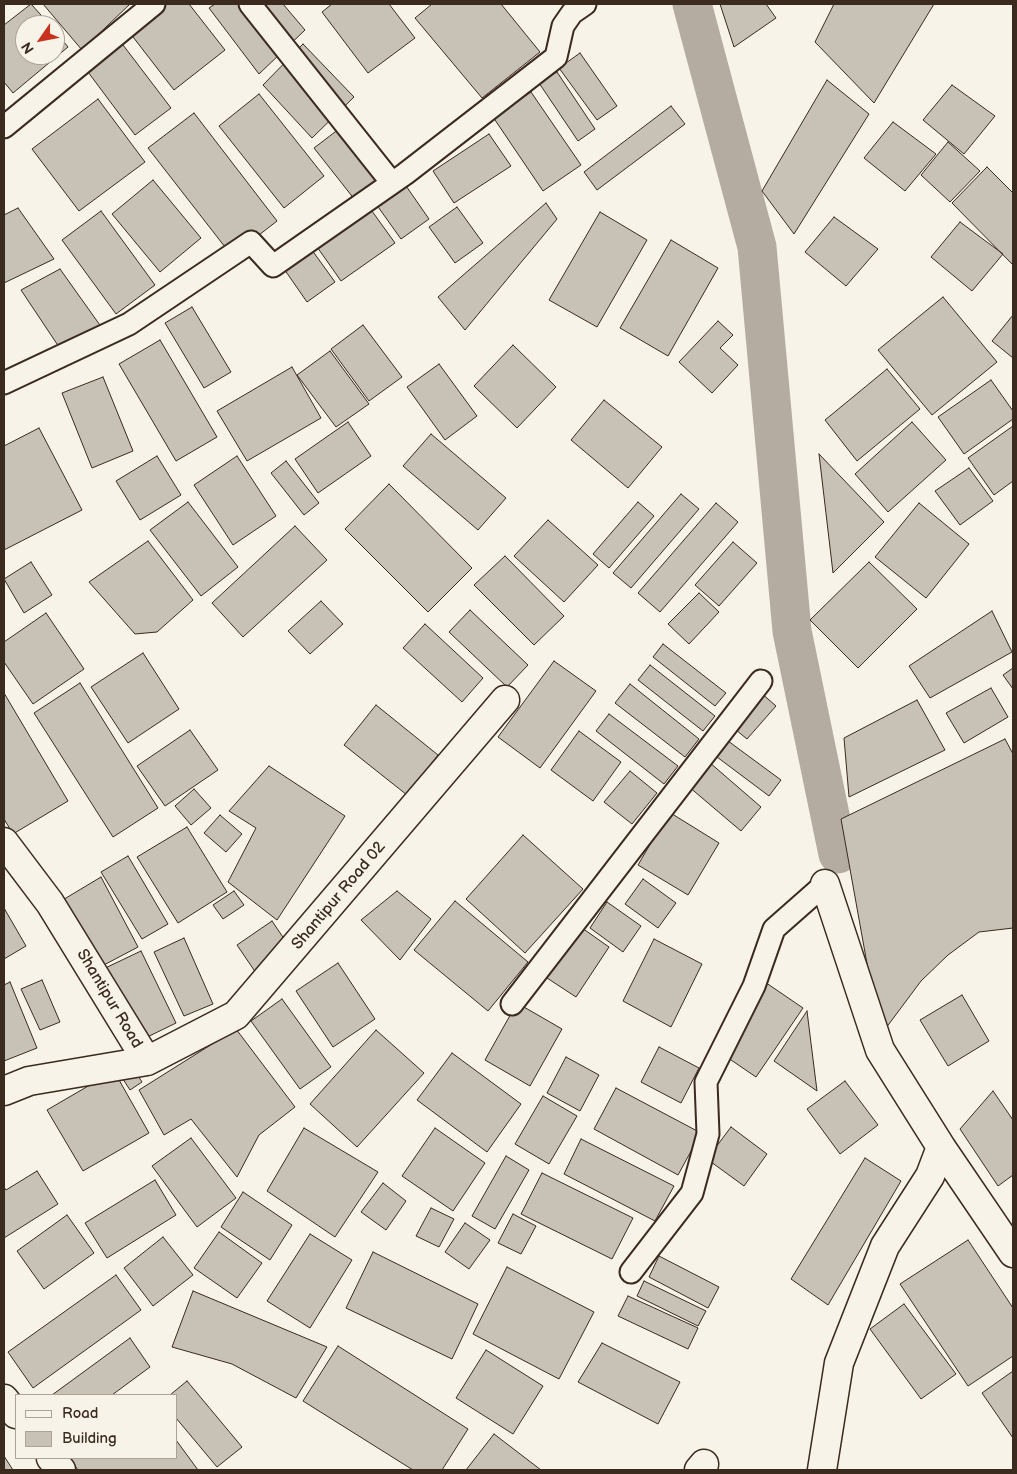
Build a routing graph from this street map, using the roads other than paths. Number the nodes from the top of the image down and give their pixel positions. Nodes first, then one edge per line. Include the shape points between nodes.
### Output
1 (154, 4) edge
2 (250, 4) edge
3 (585, 4) edge
4 (4, 127) edge
5 (392, 184) junction
6 (4, 383) edge
7 (761, 680) dead end
8 (505, 700) dead end
9 (4, 842) edge
10 (825, 884) joint
11 (512, 1004) dead end
12 (147, 1061) junction
13 (4, 1091) edge
14 (941, 1147) junction
15 (1013, 1253) edge
16 (631, 1272) dead end
17 (4, 1399) edge
18 (15, 1413) edge
19 (52, 1459) edge
20 (61, 1470) edge
21 (822, 1470) edge

1 - 4 lane
2 - 5 lane
3 - 5 lane via 572,13 563,26 556,57
5 - 6 lane via 273,266 251,242 129,324
7 - 11 lane
8 - 12 street, Shantipur Road 02 via 236,1015
9 - 12 street, Shantipur Road via 50,903
10 - 14 street via 880,1050
10 - 16 lane via 774,929 754,986 706,1082 708,1134 692,1193
12 - 13 street, Shantipur Road via 29,1081
14 - 15 street
14 - 21 street via 930,1176 886,1246 838,1363
17 - 18 street
19 - 20 street

